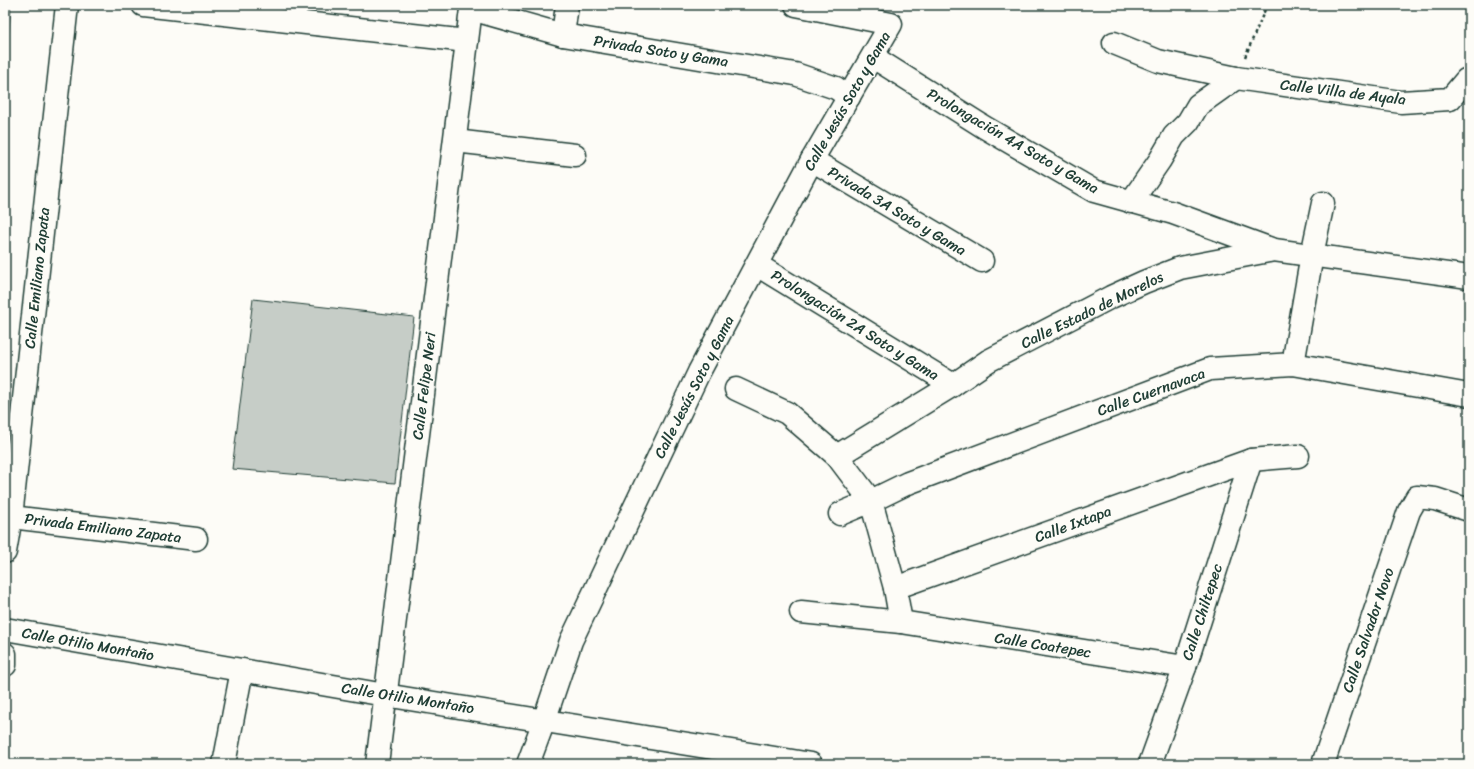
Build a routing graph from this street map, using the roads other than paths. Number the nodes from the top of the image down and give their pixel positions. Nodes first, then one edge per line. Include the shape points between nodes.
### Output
1 (67, 5) edge
2 (143, 5) edge
3 (567, 5) edge
4 (796, 5) edge
5 (471, 9) joint
6 (563, 35) junction
7 (467, 41) junction
8 (1114, 43) dead end
9 (873, 56) junction
10 (1236, 78) junction
11 (1469, 80) edge
12 (849, 97) junction
13 (454, 140) junction
14 (575, 155) dead end
15 (812, 160) junction
16 (1131, 202) junction
17 (1323, 203) dead end
18 (1274, 250) junction
19 (1312, 255) junction
20 (982, 261) dead end
21 (757, 265) junction
22 (1469, 277) edge
23 (1293, 364) junction
24 (953, 385) junction
25 (736, 389) dead end
26 (1469, 395) edge
27 (837, 456) junction
28 (1298, 456) dead end
29 (1252, 460) junction
30 (871, 501) junction
31 (1469, 510) edge
32 (840, 514) dead end
33 (11, 518) junction
34 (196, 539) dead end
35 (5, 552) edge
36 (895, 588) junction
37 (801, 612) dead end
38 (901, 622) junction
39 (5, 629) edge
40 (5, 654) edge
41 (5, 665) edge
42 (1185, 667) junction
43 (242, 670) junction
44 (385, 695) junction
45 (544, 721) junction
46 (224, 764) edge
47 (377, 764) edge
48 (528, 764) edge
49 (811, 764) edge
50 (1150, 764) edge
51 (1322, 764) edge

1 - 33 street, Calle Emiliano Zapata
2 - 7 street
3 - 6 street
4 - 9 street, Calle Jesús Soto y Gama via 891,24
5 - 6 street, Privada Soto y Gama
5 - 7 street, Calle Felipe Neri
6 - 12 street, Privada Soto y Gama via 795,74 836,88
7 - 13 street, Calle Felipe Neri
8 - 10 street, Calle Villa de Ayala via 1158,61
9 - 12 street, Calle Jesús Soto y Gama
9 - 16 street, Prolongación 4A Soto y Gama via 984,127 1094,191
10 - 11 street, Calle Villa de Ayala via 1401,102 1450,99 1466,80
10 - 16 street via 1198,105 1188,122 1174,136
12 - 15 street, Calle Jesús Soto y Gama
13 - 14 street
13 - 44 street, Calle Felipe Neri
15 - 20 street, Privada 3A Soto y Gama
15 - 21 street, Calle Jesús Soto y Gama
16 - 18 street, Prolongación 4A Soto y Gama via 1173,213
17 - 19 street
18 - 19 street, Calle Estado de Morelos
18 - 24 street, Calle Estado de Morelos via 1180,268 1144,282 988,361
19 - 22 street, Calle Estado de Morelos
19 - 23 street
21 - 24 street, Prolongación 2A Soto y Gama
21 - 45 street, Calle Jesús Soto y Gama via 699,372 571,641
23 - 26 street, Calle Cuernavaca
23 - 30 street, Calle Cuernavaca via 1210,369 908,483
24 - 27 street, Calle Estado de Morelos
25 - 27 street via 787,413
27 - 30 street
28 - 29 street, Calle Ixtapa
29 - 36 street, Calle Ixtapa
29 - 42 street, Calle Chiltepec
30 - 32 street, Calle Cuernavaca
30 - 36 street
31 - 51 street, Calle Salvador Novo via 1435,499 1417,497 1409,511
33 - 34 street, Privada Emiliano Zapata
33 - 35 street, Calle Emiliano Zapata
36 - 38 street
37 - 38 street, Calle Coatepec
38 - 42 street, Calle Coatepec
39 - 43 street, Calle Otilio Montaño
40 - 41 street
42 - 50 street, Calle Chiltepec
43 - 44 street, Calle Otilio Montaño
43 - 46 street
44 - 45 street, Calle Otilio Montaño
44 - 47 street, Calle Felipe Neri
45 - 48 street, Calle Jesús Soto y Gama
45 - 49 street, Calle Otilio Montaño

